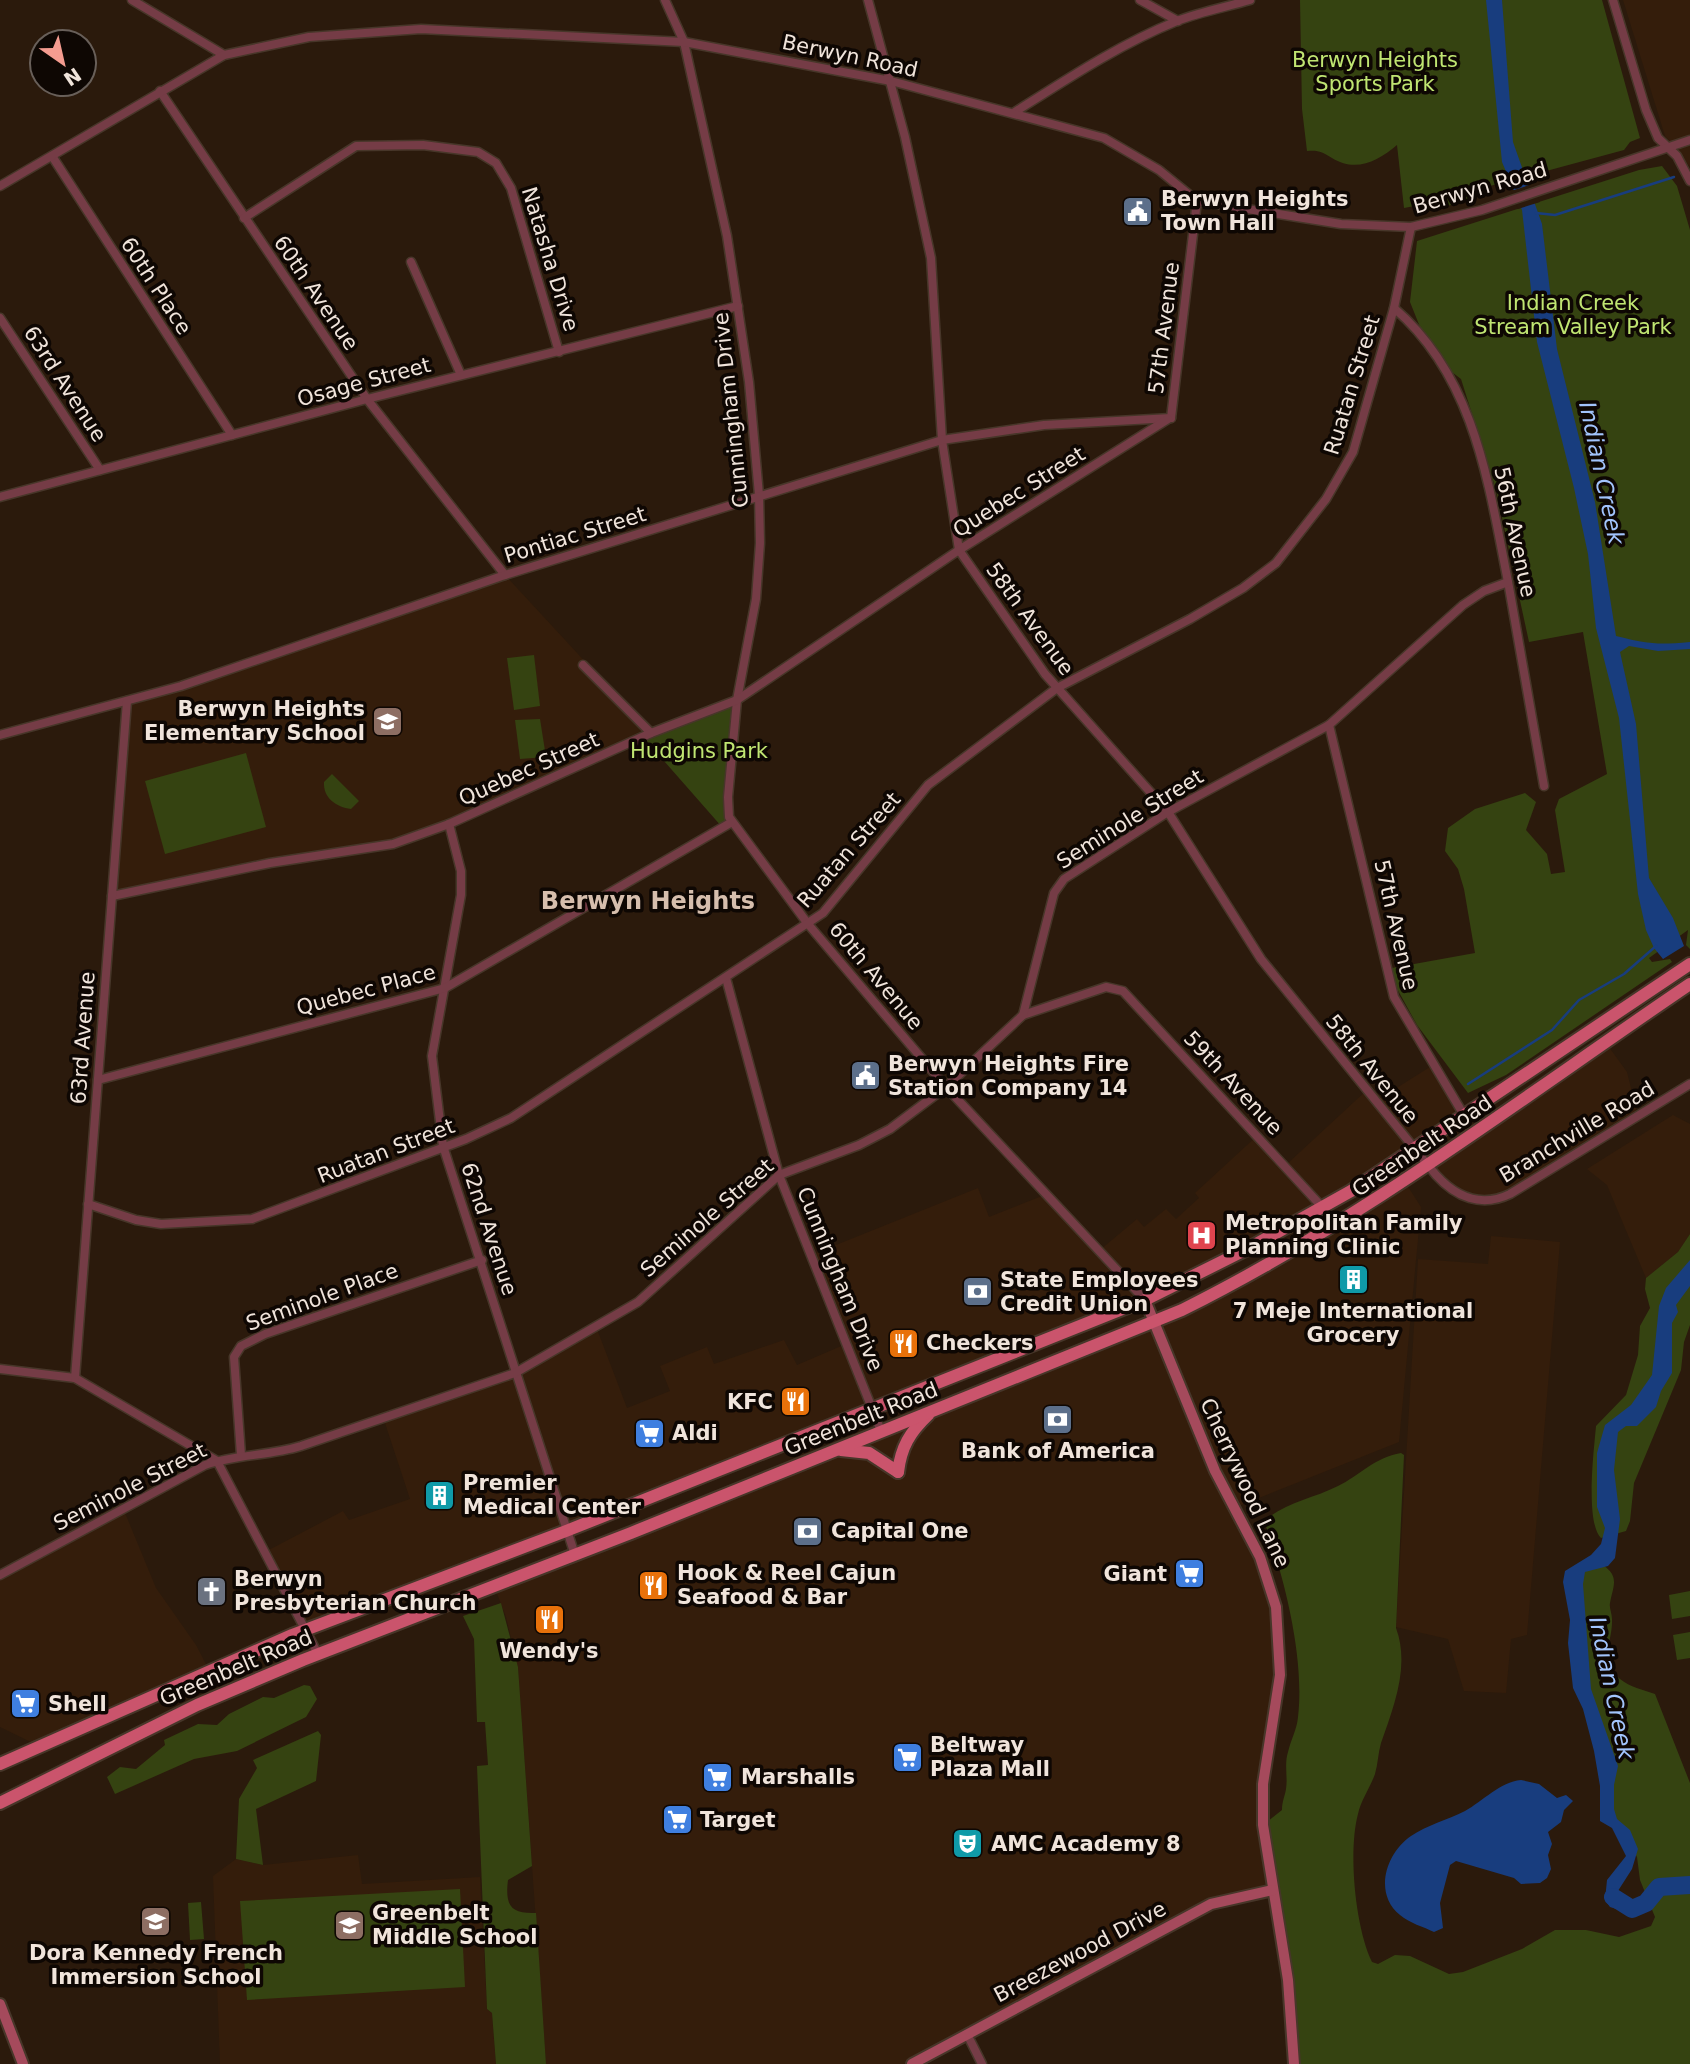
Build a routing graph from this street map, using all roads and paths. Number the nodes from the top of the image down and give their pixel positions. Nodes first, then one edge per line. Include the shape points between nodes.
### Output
1 (132, 0) edge
2 (665, 0) edge
3 (868, 0) edge
4 (1140, 0) edge
5 (1250, 0) edge
6 (1613, 0) edge
7 (1178, 21) junction
8 (684, 41) junction
9 (224, 55) junction
10 (891, 81) junction
11 (160, 91) junction
12 (1015, 112) junction
13 (1690, 140) edge
14 (1666, 147) junction
15 (52, 156) junction
16 (1690, 181) edge
17 (0, 186) edge
18 (1197, 201) junction
19 (244, 218) junction
20 (1411, 227) junction
21 (411, 262) dead end
22 (738, 306) junction
23 (1394, 308) junction
24 (0, 318) edge
25 (559, 352) junction
26 (461, 375) junction
27 (366, 399) junction
28 (1171, 418) junction
29 (232, 435) junction
30 (942, 440) junction
31 (100, 470) junction
32 (759, 495) junction
33 (0, 498) edge
34 (959, 550) junction
35 (505, 575) junction
36 (1508, 582) junction
37 (583, 665) dead end
38 (1057, 688) junction
39 (737, 700) junction
40 (127, 701) junction
41 (1329, 725) junction
42 (652, 733) junction
43 (0, 735) edge
44 (1544, 786) dead end
45 (1168, 812) junction
46 (732, 822) junction
47 (449, 824) junction
48 (112, 896) junction
49 (808, 924) junction
50 (1690, 964) edge
51 (726, 978) junction
52 (1690, 984) edge
53 (445, 988) junction
54 (1023, 1015) junction
55 (98, 1080) junction
56 (1690, 1084) edge
57 (946, 1087) junction
58 (1465, 1117) junction
59 (443, 1146) junction
60 (1415, 1150) junction
61 (1429, 1167) junction
62 (779, 1175) junction
63 (88, 1204) junction
64 (1322, 1208) junction
65 (482, 1260) junction
66 (1145, 1300) junction
67 (1154, 1323) junction
68 (0, 1369) edge
69 (515, 1373) junction
70 (75, 1378) junction
71 (873, 1410) junction
72 (934, 1410) junction
73 (881, 1431) junction
74 (831, 1451) junction
75 (241, 1455) junction
76 (217, 1461) junction
77 (566, 1531) junction
78 (575, 1555) junction
79 (0, 1575) edge
80 (305, 1630) junction
81 (317, 1654) junction
82 (0, 1761) edge
83 (0, 1803) edge
84 (1273, 1890) junction
85 (0, 2004) edge
86 (967, 2034) junction
87 (23, 2064) edge
88 (912, 2064) edge
89 (982, 2064) edge
90 (1294, 2064) edge

1 - 9 street
2 - 8 street, Cunningham Drive
3 - 10 street, 58th Avenue
4 - 7 street
5 - 7 street
6 - 14 street via 1646,110
7 - 12 street via 1106,56
8 - 9 street, Berwyn Road via 421,29 309,37
8 - 10 street, Berwyn Road
8 - 22 street, Cunningham Drive
9 - 11 street, Berwyn Road
10 - 12 street, Berwyn Road
10 - 30 street, 58th Avenue via 931,258
11 - 15 street, Berwyn Road
11 - 19 street, 60th Avenue
12 - 18 street, Berwyn Road via 1115,143
13 - 14 street, Berwyn Road
14 - 16 street
14 - 20 street, Berwyn Road via 1511,200
15 - 17 street, Berwyn Road
15 - 29 street, 60th Place
18 - 20 street, Berwyn Road via 1341,224
18 - 28 street, 57th Avenue
19 - 25 street, Natasha Drive via 356,146 423,145 478,152 496,163 507,179
19 - 27 street, 60th Avenue
20 - 23 street, Ruatan Street
21 - 26 street
22 - 25 street, Osage Street
22 - 32 street, Cunningham Drive
23 - 36 street, 56th Avenue via 1434,349 1466,409 1490,489
23 - 38 street, Ruatan Street via 1353,452 1326,499 1276,563 1190,619
24 - 31 street, 63rd Avenue
25 - 26 street, Osage Street
26 - 27 street, Osage Street
27 - 29 street, Osage Street
27 - 35 street, 60th Avenue
28 - 30 street, Pontiac Street via 1044,425
28 - 34 street, Quebec Street
29 - 31 street, Osage Street
30 - 32 street, Pontiac Street
30 - 34 street, 58th Avenue
31 - 33 street, Osage Street
32 - 35 street, Pontiac Street
32 - 39 street, Cunningham Drive via 756,598
34 - 38 street, 58th Avenue
34 - 39 street, Quebec Street
35 - 40 street, Pontiac Street
36 - 41 street, Seminole Street via 1463,605
36 - 44 street, 56th Avenue
37 - 42 street
38 - 45 street, 58th Avenue
38 - 49 street, Ruatan Street via 928,785 830,905
39 - 42 street, Quebec Street
39 - 46 street, Cunningham Drive via 728,797
40 - 43 street, Pontiac Street
40 - 48 street, 63rd Avenue
41 - 45 street, Seminole Street
41 - 58 street, 57th Avenue via 1398,1006
42 - 47 street, Quebec Street
45 - 54 street, Seminole Street via 1059,884
45 - 60 street, 58th Avenue via 1261,959
46 - 49 street, 60th Avenue
46 - 53 street, Quebec Place
47 - 48 street, Quebec Street via 393,844 270,863
47 - 53 street, 62nd Avenue via 462,883
48 - 55 street, 63rd Avenue
49 - 51 street, Ruatan Street
49 - 57 street, 60th Avenue
50 - 58 main road, Greenbelt Road
51 - 59 street, Ruatan Street via 511,1118
51 - 62 street, Cunningham Drive
52 - 61 main road, Greenbelt Road
53 - 55 street, Quebec Place
53 - 59 street, 62nd Avenue via 432,1056
54 - 57 street, Seminole Street
54 - 64 street, 59th Avenue via 1090,991 1114,988 1128,995
55 - 63 street, 63rd Avenue
56 - 61 street, Branchville Road via 1503,1198 1462,1197
57 - 62 street, Seminole Street via 880,1135
57 - 66 street, 60th Avenue
58 - 60 main road, Greenbelt Road
59 - 63 street, Ruatan Street via 252,1219 161,1224
59 - 65 street, 62nd Avenue
60 - 61 street, Branchville Road
60 - 64 main road, Greenbelt Road
61 - 67 main road, Greenbelt Road via 1256,1272
62 - 69 street, Seminole Street via 638,1302
62 - 71 street, Cunningham Drive
63 - 70 street, 63rd Avenue
64 - 66 main road, Greenbelt Road
65 - 69 street, 62nd Avenue
65 - 75 street, Seminole Place via 265,1334 242,1346 234,1357
66 - 67 street, Cherrywood Lane
66 - 71 main road, Greenbelt Road
67 - 72 main road, Greenbelt Road
67 - 84 street, Cherrywood Lane via 1215,1471 1260,1557 1276,1607 1280,1675 1263,1792 1265,1851
68 - 70 street
69 - 75 street, Seminole Street via 301,1447
69 - 77 street, 62nd Avenue
70 - 76 street
71 - 73 street, Cunningham Drive
71 - 77 main road, Greenbelt Road
72 - 73 main road, Greenbelt Road
72 - 74 main road via 909,1435 898,1472 869,1453
73 - 74 main road, Greenbelt Road
74 - 78 main road, Greenbelt Road
75 - 76 street, Seminole Street
76 - 79 street, Seminole Street
76 - 80 street
77 - 78 street, 62nd Avenue
77 - 80 main road, Greenbelt Road
78 - 81 main road, Greenbelt Road
80 - 81 street
80 - 82 main road, Greenbelt Road
81 - 83 main road, Greenbelt Road via 197,1704
84 - 86 street, Breezewood Drive via 1211,1904
84 - 90 street, Cherrywood Lane
85 - 87 street
86 - 88 street, Breezewood Drive
86 - 89 street

